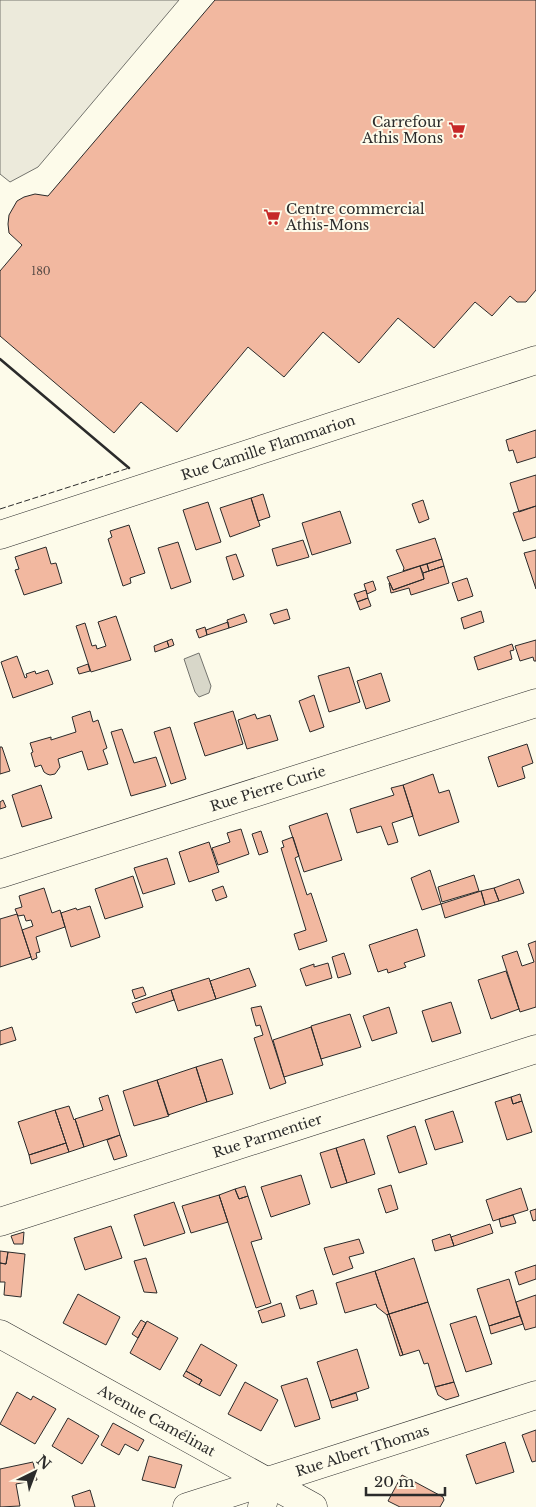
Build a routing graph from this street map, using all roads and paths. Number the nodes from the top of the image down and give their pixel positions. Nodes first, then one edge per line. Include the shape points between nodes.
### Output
1 (536, 360) edge
2 (0, 535) edge
3 (536, 703) edge
4 (0, 874) edge
5 (536, 1049) edge
6 (0, 1222) edge
7 (0, 1334) edge
8 (536, 1395) edge
9 (265, 1494) edge
10 (187, 1507) edge
11 (313, 1507) edge

1 - 2 street, Rue Camille Flammarion
3 - 4 street, Rue Pierre Curie
5 - 6 street, Rue Parmentier
7 - 9 street, Avenue Camélinat
8 - 9 street, Rue Albert Thomas
9 - 10 street, Rue Albert Thomas
9 - 11 street, Avenue Camélinat

